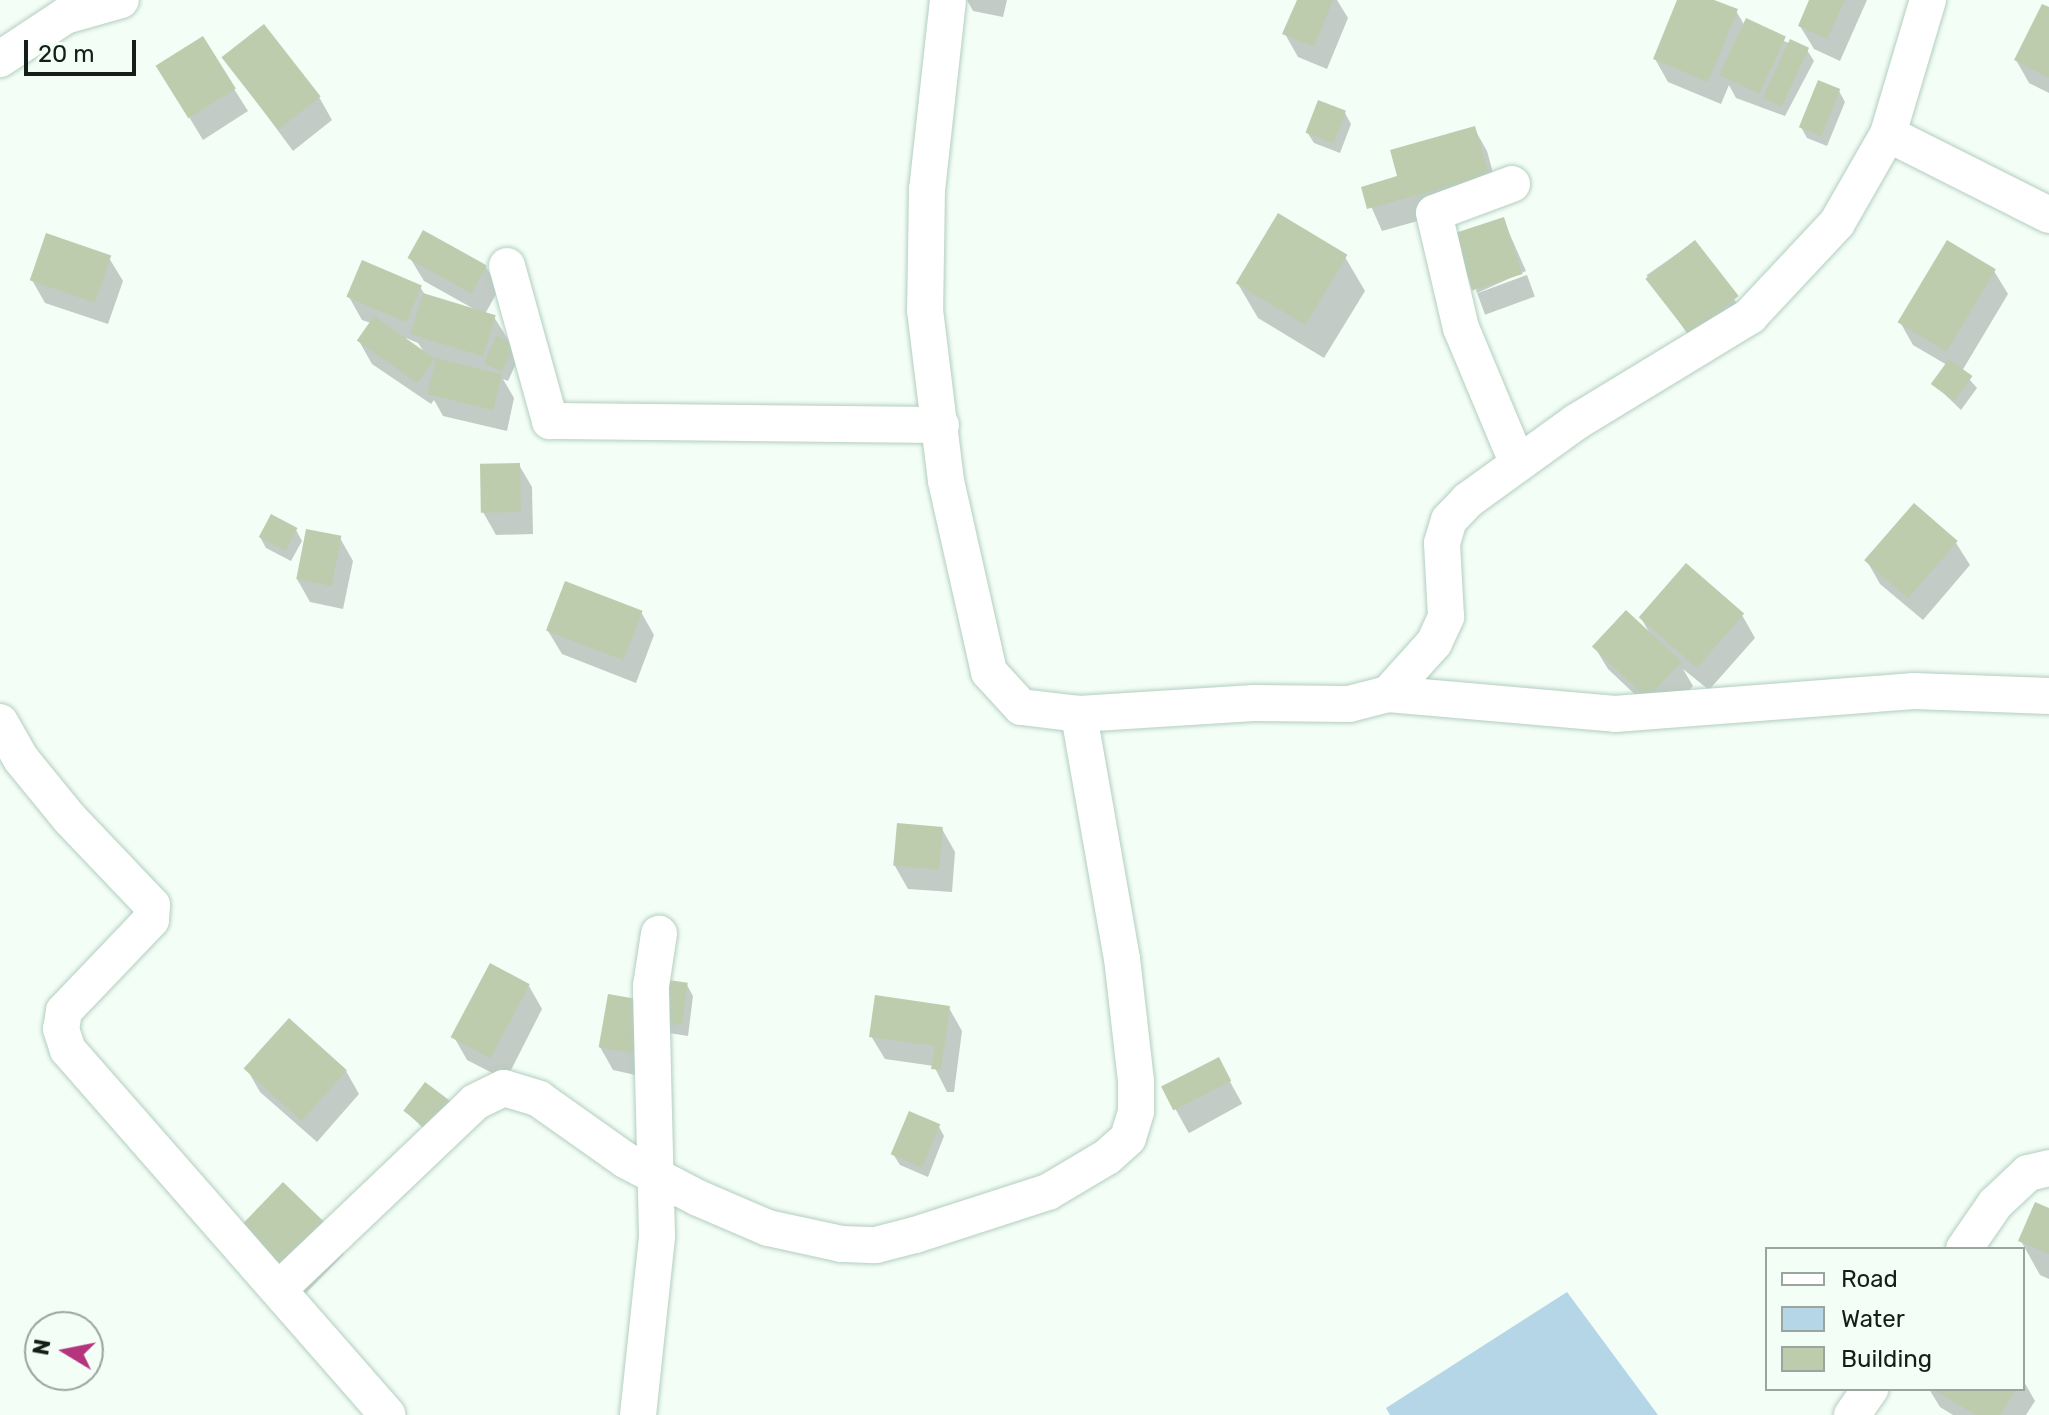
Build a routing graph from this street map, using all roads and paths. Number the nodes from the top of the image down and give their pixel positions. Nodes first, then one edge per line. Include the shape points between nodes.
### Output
1 (121, 0) edge
2 (948, 0) edge
3 (1928, 0) edge
4 (0, 59) edge
5 (1888, 134) junction
6 (1512, 184) dead end
7 (2049, 215) edge
8 (507, 266) dead end
9 (941, 425) junction
10 (1518, 464) junction
11 (1388, 694) junction
12 (2049, 696) edge
13 (1079, 714) junction
14 (0, 722) edge
15 (659, 934) dead end
16 (2049, 1168) edge
17 (656, 1176) junction
18 (1965, 1247) edge
19 (280, 1288) junction
20 (1869, 1391) edge
21 (387, 1415) edge
22 (638, 1415) edge
23 (1852, 1415) edge

1 - 4 street via 65,16
2 - 9 street via 927,189 925,310
3 - 5 street
5 - 7 street
5 - 10 street via 1837,223 1750,316 1576,422
6 - 10 street via 1434,213 1461,328
8 - 9 street via 550,421
9 - 13 street via 966,590 989,672 1021,707
10 - 11 street via 1449,520 1440,565 1446,617 1434,643
11 - 12 street via 1615,714 1914,691
11 - 13 street via 1349,704 1254,703
13 - 17 street via 1132,1038 1136,1111 1128,1138 1048,1192 876,1245 842,1244 768,1228
14 - 19 street via 21,759 70,819 152,905 151,920 64,1011 61,1029 68,1050
15 - 17 street via 651,986
16 - 18 street via 2028,1173 1995,1204
17 - 19 street via 574,1127 539,1099 504,1088 475,1102
17 - 22 street via 657,1236
19 - 21 street
20 - 23 street

